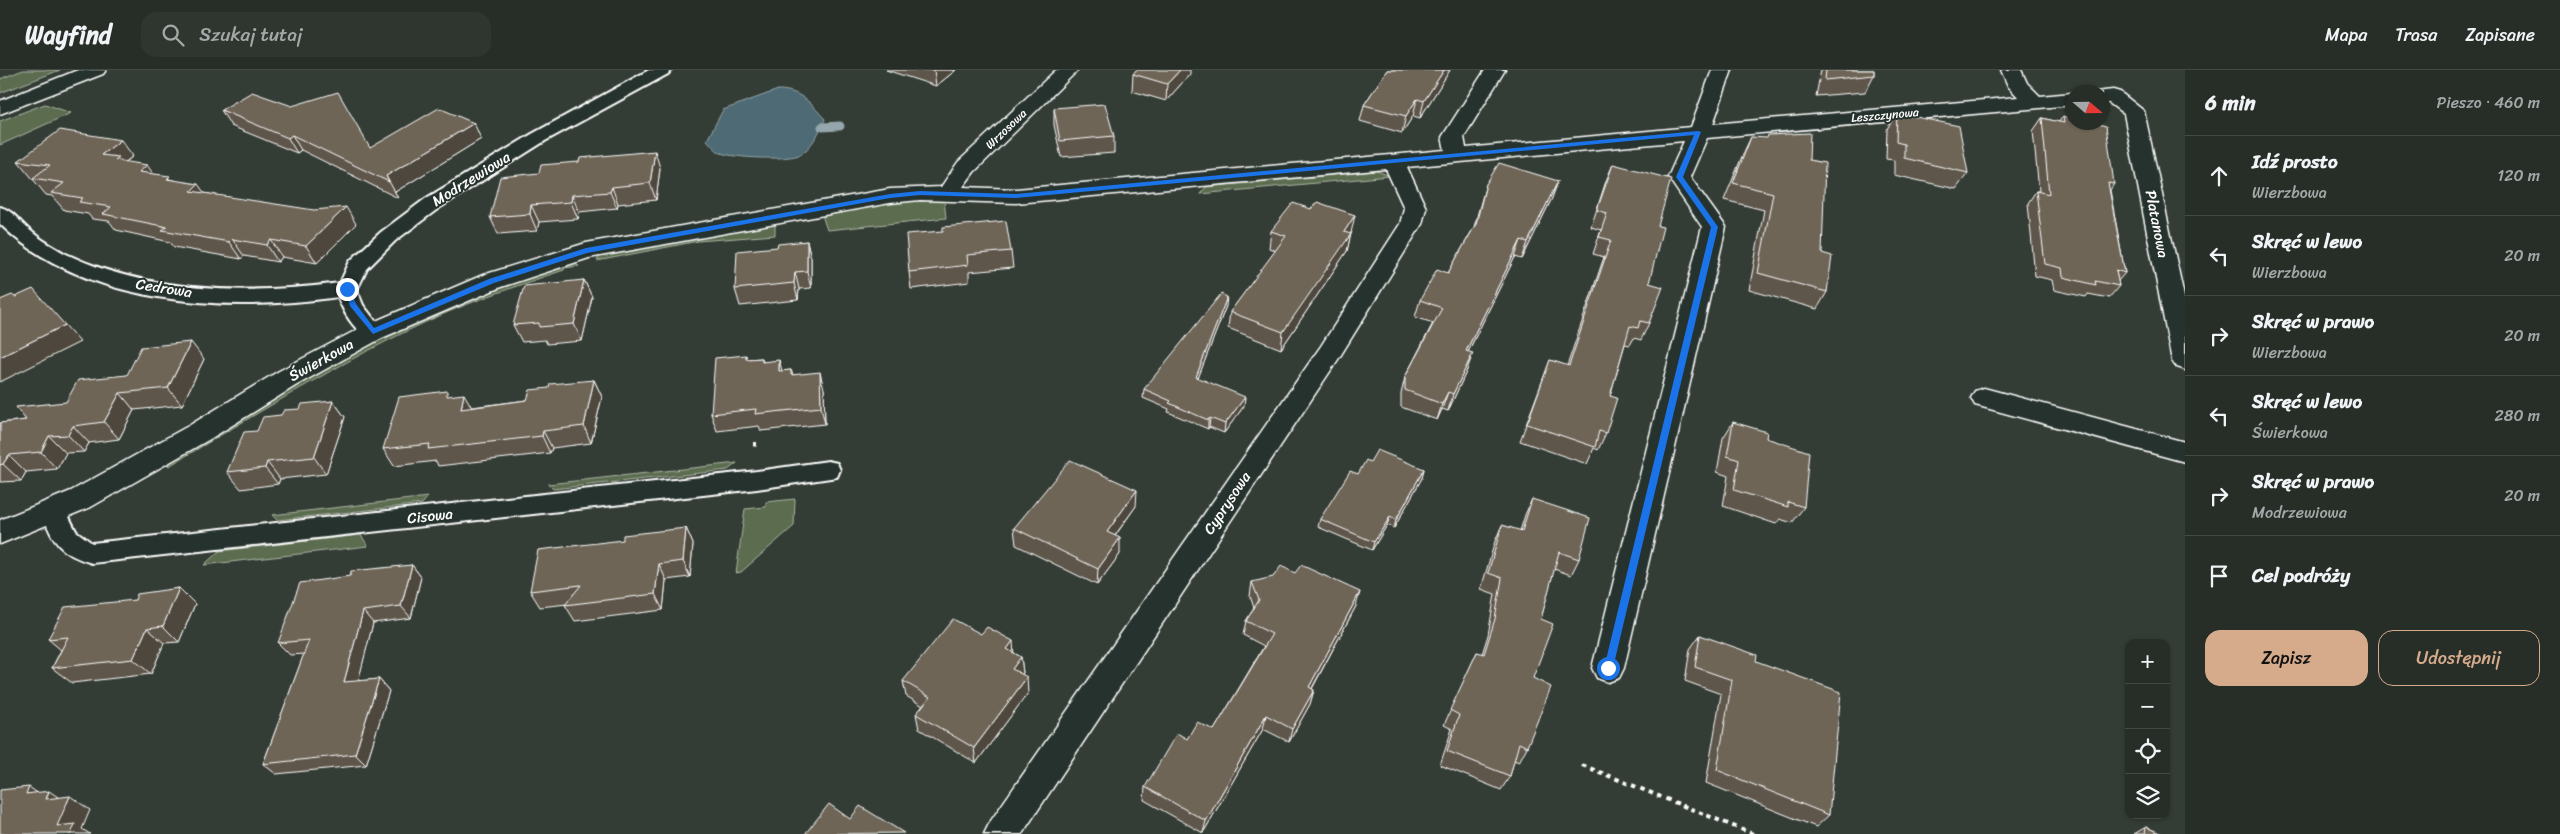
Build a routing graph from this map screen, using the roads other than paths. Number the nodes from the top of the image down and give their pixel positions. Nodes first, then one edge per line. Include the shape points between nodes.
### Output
1 (96, 70) edge
2 (662, 70) edge
3 (1068, 70) edge
4 (1495, 70) edge
5 (1722, 70) edge
6 (2011, 70) edge
7 (2110, 97) edge
8 (2065, 100) edge
9 (2035, 102) junction
10 (0, 108) edge
11 (1698, 132) junction
12 (1459, 156) junction
13 (1394, 162) junction
14 (950, 193) junction
15 (0, 213) edge
16 (347, 289) junction
17 (373, 332) junction
18 (2185, 361) edge
19 (1984, 398) dead end
20 (2185, 452) edge
21 (828, 470) dead end
22 (54, 512) junction
23 (0, 532) edge
24 (1608, 668) dead end
25 (1002, 834) edge

1 - 10 street
2 - 16 lane, Modrzewiowa via 526,145 416,214 375,245 356,266
3 - 14 street, Wrzosowa via 966,167
4 - 12 street via 1453,137
5 - 11 street
6 - 9 street via 2018,86
7 - 18 street, Platanowa via 2134,111
8 - 9 street, Leszczynowa
9 - 11 street, Leszczynowa
11 - 12 street, Świerkowa
11 - 24 street via 1679,177 1714,227
12 - 13 street, Świerkowa
13 - 14 street, Świerkowa via 1016,196
13 - 25 street, Cyprysowa via 1415,208 1407,230 1330,352
14 - 17 street, Świerkowa via 890,196 586,251 492,281
15 - 16 lane, Cedrowa via 35,244 56,256 104,276 152,288 216,296 272,297
16 - 17 lane via 353,305
17 - 22 street, Świerkowa via 288,378 140,467
19 - 20 street
21 - 22 lane, Cisowa via 92,553 67,541
22 - 23 street, Świerkowa

